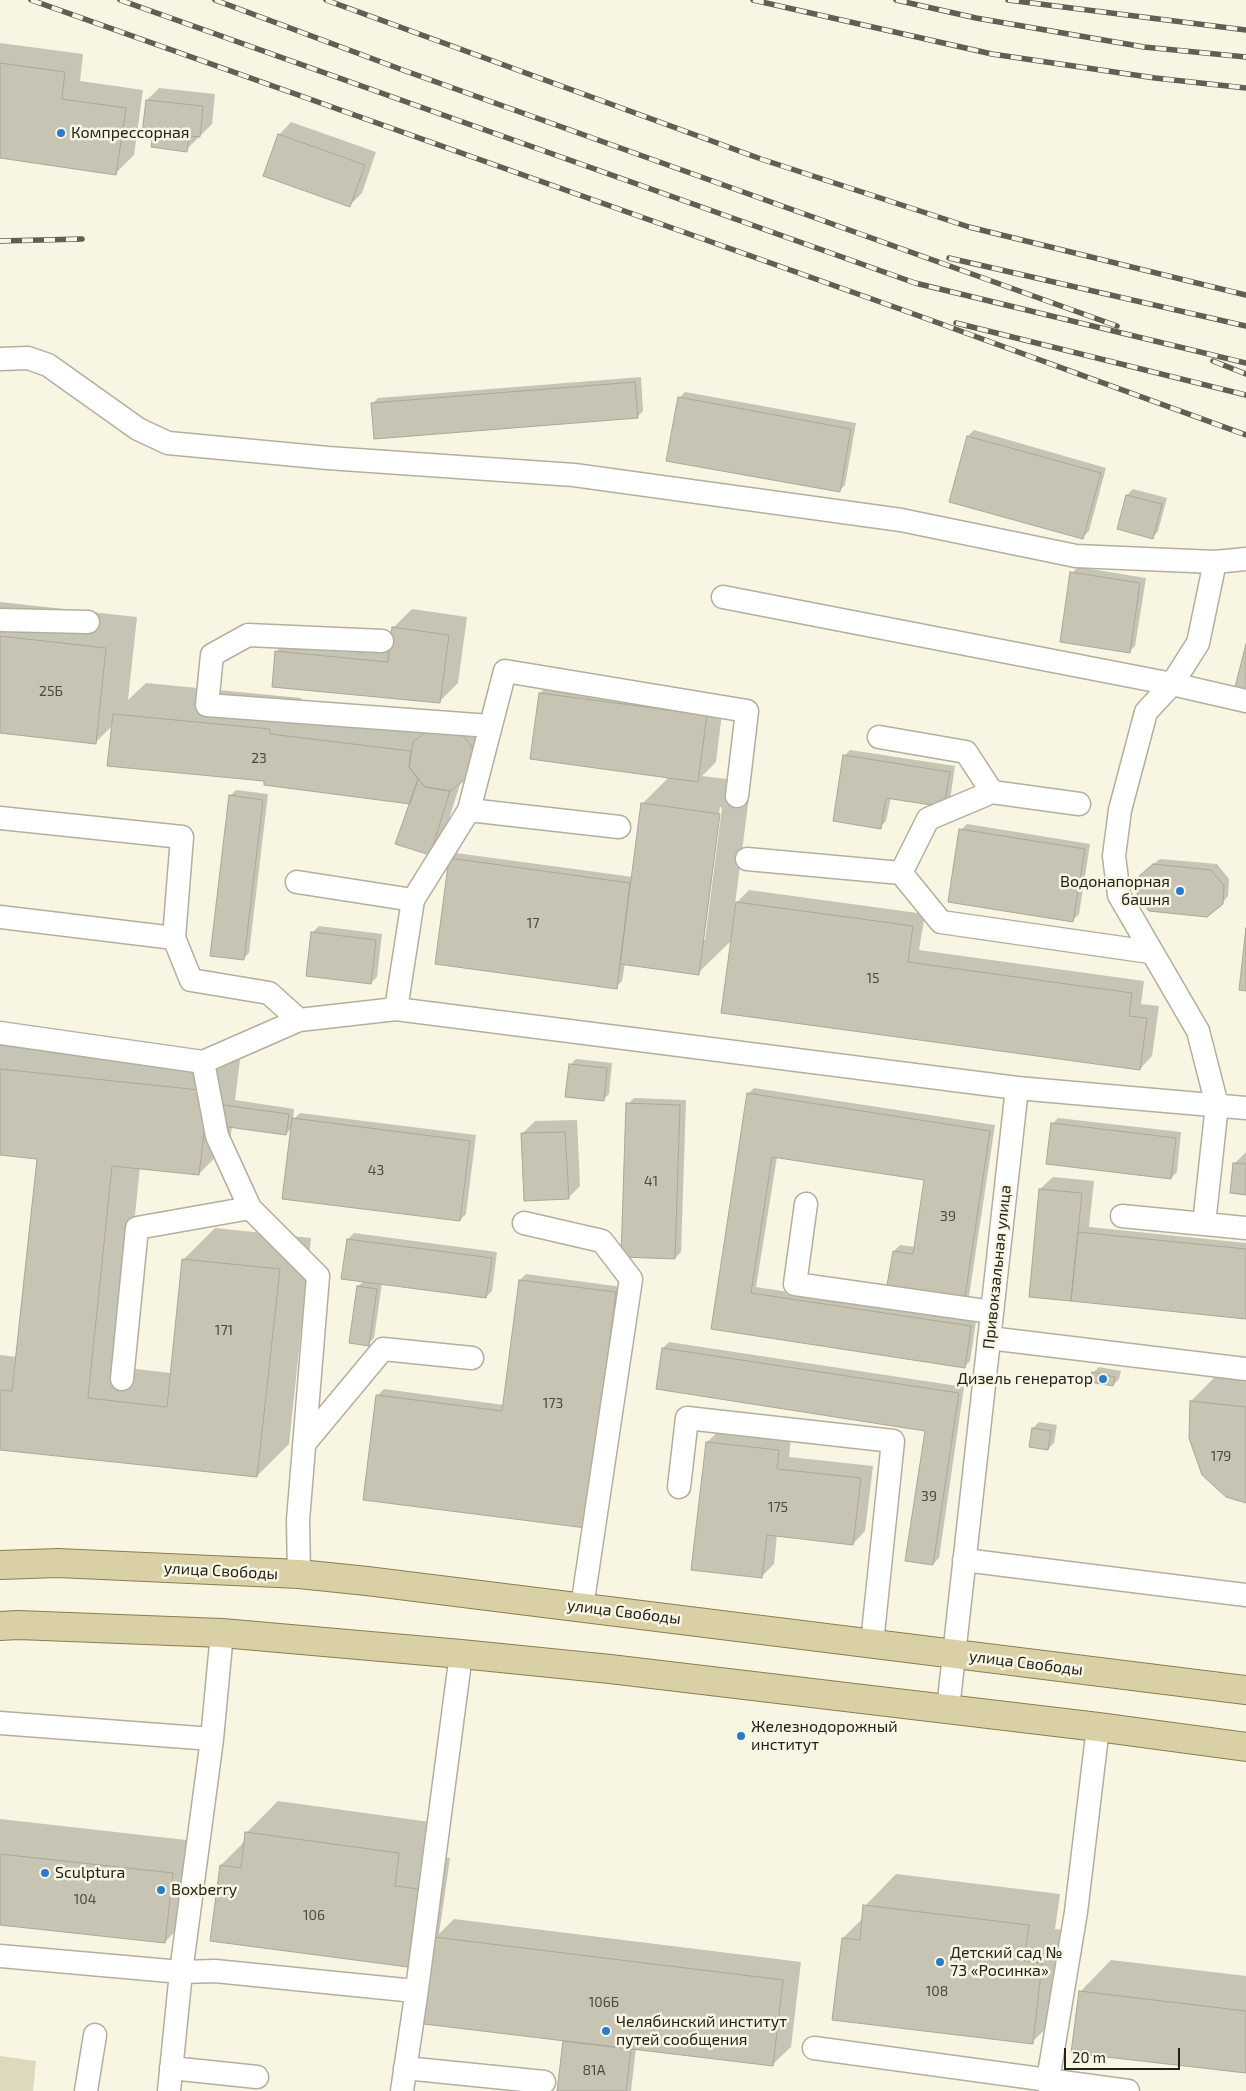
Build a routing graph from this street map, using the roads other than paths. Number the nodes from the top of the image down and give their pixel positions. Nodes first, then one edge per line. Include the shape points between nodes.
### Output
1 (0, 359) edge
2 (1246, 559) edge
3 (1215, 562) junction
4 (723, 597) dead end
5 (0, 620) edge
6 (88, 622) dead end
7 (382, 642) dead end
8 (1172, 684) junction
9 (1246, 701) edge
10 (490, 726) junction
11 (879, 738) dead end
12 (992, 792) junction
13 (737, 796) dead end
14 (1079, 804) dead end
15 (468, 810) junction
16 (0, 818) edge
17 (619, 827) dead end
18 (747, 859) dead end
19 (901, 873) junction
20 (297, 882) dead end
21 (413, 900) junction
22 (0, 917) edge
23 (174, 938) junction
24 (1150, 952) junction
25 (396, 1009) junction
26 (299, 1020) junction
27 (0, 1033) edge
28 (203, 1062) junction
29 (1017, 1088) junction
30 (1217, 1105) junction
31 (1246, 1108) edge
32 (806, 1204) dead end
33 (250, 1208) junction
34 (1122, 1216) dead end
35 (524, 1223) dead end
36 (1204, 1224) junction
37 (1246, 1228) edge
38 (992, 1312) junction
39 (989, 1338) junction
40 (472, 1358) dead end
41 (1246, 1369) edge
42 (122, 1379) dead end
43 (304, 1444) junction
44 (679, 1487) dead end
45 (964, 1560) junction
46 (0, 1565) edge
47 (299, 1574) junction
48 (1246, 1595) edge
49 (582, 1607) junction
50 (0, 1626) edge
51 (222, 1633) junction
52 (872, 1643) junction
53 (460, 1654) junction
54 (954, 1654) junction
55 (1246, 1690) edge
56 (948, 1709) junction
57 (0, 1723) edge
58 (1098, 1726) junction
59 (212, 1740) junction
60 (1246, 1747) edge
61 (0, 1956) edge
62 (181, 1972) junction
63 (417, 1989) junction
64 (95, 2035) dead end
65 (814, 2048) dead end
66 (171, 2068) junction
67 (405, 2068) junction
68 (257, 2077) dead end
69 (544, 2082) dead end
70 (1049, 2086) edge
71 (86, 2091) edge
72 (169, 2091) edge
73 (402, 2091) edge
74 (1128, 2091) edge

1 - 3 lane via 28,358 48,366 138,429 168,443 574,475 901,520 1076,556
2 - 3 lane
3 - 8 lane via 1198,644
4 - 8 lane
5 - 6 lane
7 - 10 lane via 248,636 212,654 207,705
8 - 9 lane
8 - 24 lane via 1146,712 1120,810 1114,856 1119,895
10 - 13 lane via 505,671 746,711
10 - 15 lane
11 - 12 lane via 966,752
12 - 14 lane
12 - 19 lane via 928,819
15 - 17 lane
15 - 21 lane
16 - 23 lane via 182,837
18 - 19 lane
19 - 24 lane via 941,922
20 - 21 lane
21 - 25 lane
22 - 23 lane
23 - 26 lane via 191,980 269,993
24 - 30 lane via 1198,1030
25 - 26 lane
25 - 29 lane
26 - 28 lane
27 - 28 lane
28 - 33 lane via 218,1136
29 - 30 lane
29 - 38 lane, Привокзальная улица
30 - 31 lane
30 - 36 lane
32 - 38 lane via 795,1284
33 - 42 lane via 137,1228
33 - 43 lane via 318,1276
34 - 36 lane
35 - 49 lane via 602,1241 631,1279
36 - 37 lane
38 - 39 lane, Привокзальная улица
39 - 41 lane
39 - 45 lane, Привокзальная улица
40 - 43 lane via 383,1348
43 - 47 lane via 298,1520
44 - 52 lane via 687,1418 893,1440
45 - 48 lane
45 - 54 lane, Привокзальная улица
46 - 47 main road, улица Свободы via 58,1563
47 - 49 main road, улица Свободы
49 - 52 main road, улица Свободы
50 - 51 main road
51 - 53 main road
51 - 59 lane
52 - 54 main road, улица Свободы
53 - 56 main road
53 - 63 lane
54 - 55 main road, улица Свободы
54 - 56 lane, Привокзальная улица
56 - 58 main road
57 - 59 lane
58 - 60 main road
58 - 70 lane via 1076,1912
59 - 62 lane
61 - 62 lane
62 - 63 lane
62 - 66 lane
63 - 67 lane
64 - 71 lane
65 - 70 lane
66 - 68 lane
66 - 72 lane
67 - 69 lane
67 - 73 lane
70 - 74 lane

